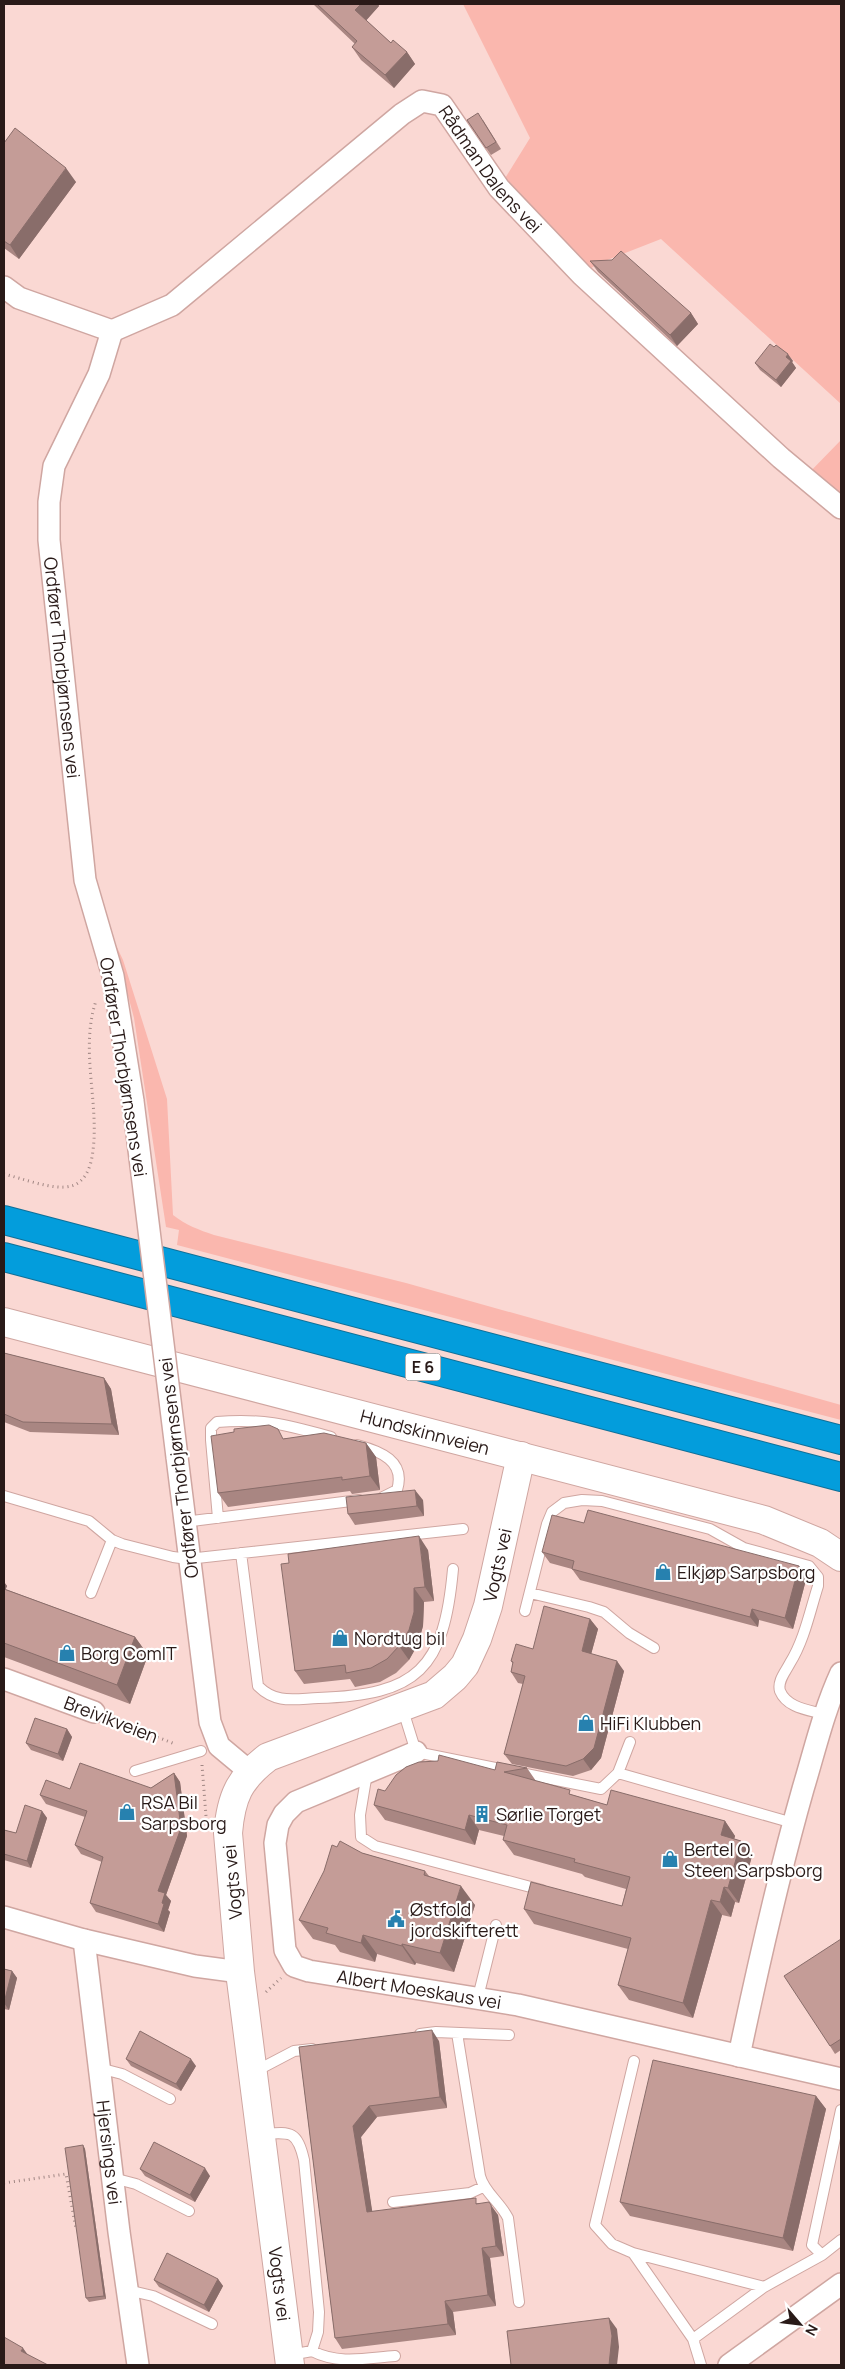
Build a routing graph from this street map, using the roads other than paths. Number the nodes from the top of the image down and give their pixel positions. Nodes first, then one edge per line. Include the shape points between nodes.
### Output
1 (4, 287) edge
2 (112, 330) junction
3 (841, 508) edge
4 (4, 1220) edge
5 (4, 1257) edge
6 (4, 1322) edge
7 (841, 1440) edge
8 (521, 1456) junction
9 (841, 1477) edge
10 (4, 1496) edge
11 (218, 1518) junction
12 (184, 1522) junction
13 (463, 1528) dead end
14 (112, 1540) junction
15 (241, 1553) junction
16 (841, 1557) edge
17 (188, 1559) junction
18 (453, 1569) dead end
19 (91, 1593) dead end
20 (530, 1593) junction
21 (525, 1611) dead end
22 (654, 1648) dead end
23 (841, 1673) edge
24 (4, 1679) edge
25 (397, 1698) junction
26 (94, 1712) road end
27 (823, 1714) junction
28 (630, 1742) dead end
29 (201, 1751) road end
30 (416, 1752) junction
31 (135, 1771) dead end
32 (249, 1771) junction
33 (368, 1772) junction
34 (618, 1773) junction
35 (793, 1822) junction
36 (553, 1893) edge
37 (4, 1917) edge
38 (496, 1925) dead end
39 (84, 1940) junction
40 (240, 1972) junction
41 (478, 1997) junction
42 (457, 2033) junction
43 (509, 2035) dead end
44 (408, 2036) edge
45 (322, 2048) edge
46 (739, 2056) junction
47 (634, 2061) dead end
48 (99, 2068) junction
49 (253, 2072) junction
50 (841, 2079) edge
51 (170, 2099) dead end
52 (841, 2110) edge
53 (261, 2134) junction
54 (113, 2178) junction
55 (483, 2187) junction
56 (393, 2202) dead end
57 (189, 2211) dead end
58 (841, 2240) edge
59 (634, 2253) junction
60 (822, 2255) junction
61 (841, 2284) edge
62 (764, 2287) junction
63 (128, 2290) junction
64 (520, 2302) dead end
65 (212, 2324) dead end
66 (693, 2339) junction
67 (396, 2356) dead end
68 (297, 2357) edge
69 (138, 2365) edge
70 (701, 2365) edge
71 (729, 2365) edge

1 - 2 street via 19,298
2 - 3 street, Rådman Dalens vei via 172,305 402,114 422,101 442,105 499,188 582,275 781,458
2 - 12 street, Ordfører Thorbjørnsens vei, bridge via 99,374 54,466 49,502 49,540 85,880 113,976 133,1101
4 - 7 highway, E 6
5 - 9 highway, E 6
6 - 8 street, Hundskinnveien
8 - 16 street, Hundskinnveien via 764,1520 820,1544
8 - 25 street, Vogts vei via 488,1606 465,1665 434,1696
10 - 14 lane via 89,1521
11 - 11 lane via 387,1496 397,1490 398,1472 380,1451 286,1424 243,1420 217,1422 211,1428 211,1440
11 - 12 lane
12 - 17 street, Ordfører Thorbjørnsens vei
13 - 15 lane
14 - 17 lane
14 - 19 lane
15 - 17 lane
15 - 25 lane via 258,1686 267,1695 281,1700
17 - 32 street, Ordfører Thorbjørnsens vei via 210,1722 219,1746
18 - 25 lane via 450,1603 437,1645 425,1666
20 - 21 lane
20 - 22 lane via 604,1612 629,1634
20 - 27 lane via 552,1512 564,1503 582,1500 602,1501 710,1530 744,1548 809,1566 818,1577 818,1586 798,1645 780,1680 780,1690 787,1701
23 - 27 street
24 - 26 street, Breivikveien
25 - 30 lane
25 - 32 street, Vogts vei via 268,1757
27 - 35 street
28 - 34 lane
29 - 31 lane
30 - 33 street
30 - 34 lane via 601,1789
32 - 40 street, Vogts vei via 236,1794 228,1833
33 - 36 lane via 360,1815 361,1836 374,1846
33 - 41 street, Albert Moeskaus vei via 296,1802 278,1825 276,1863 285,1950 294,1966 309,1971
34 - 35 lane
35 - 46 street via 762,1945
37 - 39 street
38 - 41 lane
39 - 40 street via 195,1966
39 - 48 street, Hjersings vei
40 - 49 street, Vogts vei
41 - 46 street, Albert Moeskaus vei
42 - 43 lane
42 - 44 lane
42 - 55 lane
45 - 49 lane via 294,2051
46 - 50 street, Albert Moeskaus vei
47 - 59 lane via 595,2225 612,2244
48 - 51 lane via 122,2074
48 - 54 street, Hjersings vei
49 - 53 street, Vogts vei
52 - 60 lane via 812,2245
53 - 68 street, Vogts vei
53 - 68 lane via 286,2133 300,2141 304,2160 319,2312 318,2332
54 - 57 lane via 136,2184
54 - 63 street, Hjersings vei
55 - 56 lane via 470,2193
55 - 64 lane via 502,2206 508,2218
58 - 60 lane
59 - 62 lane
59 - 66 lane
60 - 62 lane
61 - 71 street
62 - 66 lane
63 - 65 lane via 153,2296
63 - 69 street, Hjersings vei
66 - 70 lane
67 - 68 lane via 342,2360

